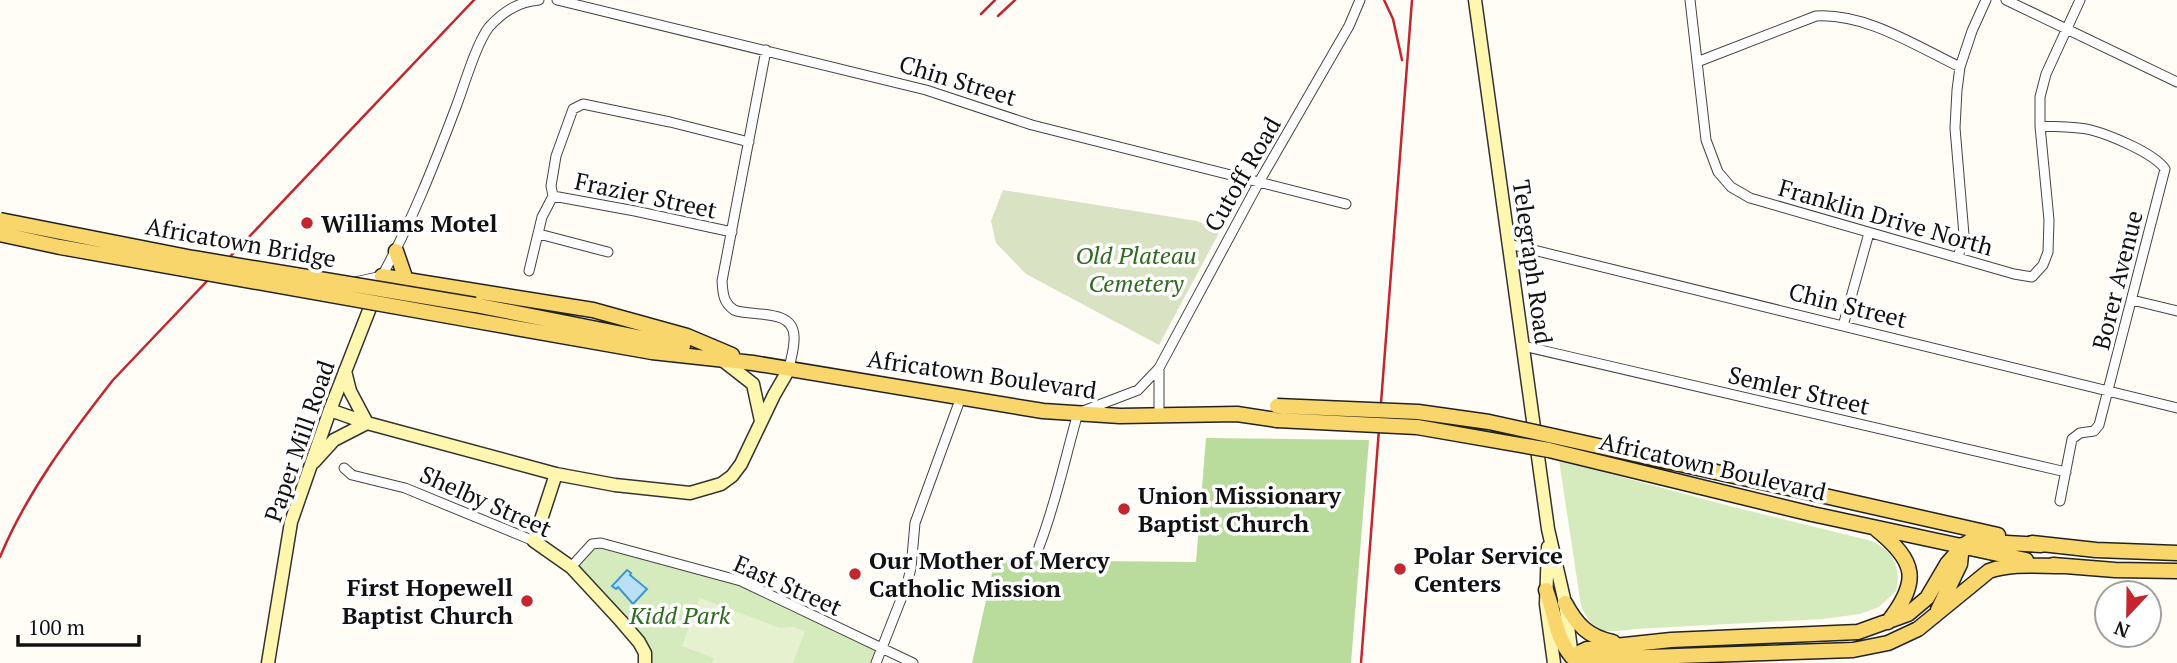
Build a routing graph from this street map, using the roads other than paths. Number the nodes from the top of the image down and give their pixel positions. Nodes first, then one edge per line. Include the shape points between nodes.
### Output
1 (540, 0) edge
2 (556, 0) edge
3 (1360, 0) edge
4 (1475, 0) edge
5 (1690, 0) edge
6 (1986, 0) edge
7 (2006, 0) edge
8 (2080, 0) edge
9 (2066, 29) junction
10 (766, 50) junction
11 (1697, 62) junction
12 (1960, 67) junction
13 (2177, 82) edge
14 (2040, 127) junction
15 (749, 142) junction
16 (1259, 181) junction
17 (553, 196) junction
18 (1346, 204) dead end
19 (0, 222) edge
20 (732, 232) junction
21 (1869, 233) junction
22 (0, 234) edge
23 (539, 234) junction
24 (1509, 244) junction
25 (396, 251) junction
26 (608, 252) dead end
27 (1958, 258) junction
28 (529, 271) dead end
29 (382, 276) junction
30 (406, 280) junction
31 (2132, 300) junction
32 (2177, 311) edge
33 (473, 312) junction
34 (1843, 326) junction
35 (1523, 346) junction
36 (721, 359) junction
37 (753, 363) junction
38 (1159, 368) junction
39 (789, 369) junction
40 (345, 370) junction
41 (2109, 391) junction
42 (961, 397) junction
43 (2177, 408) edge
44 (330, 410) junction
45 (1078, 413) junction
46 (1277, 413) junction
47 (1159, 415) junction
48 (761, 421) junction
49 (368, 423) junction
50 (310, 466) junction
51 (344, 468) dead end
52 (2066, 472) junction
53 (556, 474) junction
54 (2060, 501) dead end
55 (1941, 522) junction
56 (1875, 527) junction
57 (1548, 529) junction
58 (534, 541) junction
59 (2041, 545) junction
60 (1963, 546) junction
61 (1040, 547) dead end
62 (2177, 553) edge
63 (2061, 566) junction
64 (571, 567) junction
65 (2177, 571) edge
66 (1546, 590) junction
67 (1565, 603) junction
68 (1936, 614) junction
69 (1887, 623) junction
70 (881, 649) junction
71 (1621, 655) edge
72 (1570, 661) edge
73 (268, 663) edge
74 (645, 663) edge
75 (876, 663) edge
76 (913, 663) edge
77 (1553, 663) edge

1 - 25 street via 522,2 505,12 484,35 421,200
2 - 10 street, Chin Street
3 - 16 street, Cutoff Road
4 - 24 street, Telegraph Road
5 - 11 street
6 - 12 street
7 - 9 street
8 - 9 street
9 - 13 street
9 - 14 street via 2046,74
10 - 15 street
10 - 16 street, Chin Street via 926,90 1032,125
11 - 12 street via 1816,16 1836,15 1858,19
11 - 21 street, Franklin Drive North via 1706,140 1718,172 1731,187 1750,198
12 - 27 street via 1955,128 1965,235
14 - 27 street, Franklin Drive North via 2049,220 2043,265 2032,277
14 - 31 street, Borer Avenue via 2088,129 2159,161 2165,169
15 - 17 street via 583,104 573,109 556,156
15 - 20 street
16 - 18 street, Chin Street
16 - 38 street, Cutoff Road
17 - 20 street, Frazier Street
17 - 23 street
19 - 29 street via 335,287
19 - 33 main road, Africatown Bridge, bridge
20 - 39 street via 722,281 725,302 741,313 777,316 789,323 794,331
21 - 27 street, Franklin Drive North
21 - 34 street
22 - 33 main road, Africatown Bridge, bridge
23 - 26 street
23 - 28 street
24 - 34 street, Chin Street
24 - 35 street, Telegraph Road
25 - 29 street
25 - 30 main road
29 - 30 main road
29 - 40 street, Paper Mill Road
30 - 37 main road via 593,310 687,336
31 - 32 street
31 - 41 street, Borer Avenue
33 - 36 main road, Africatown Boulevard via 672,342
34 - 41 street, Chin Street
35 - 52 street, Semler Street
35 - 57 street, Telegraph Road
36 - 37 main road, Africatown Boulevard
36 - 48 street via 753,384
37 - 39 main road, Africatown Boulevard
38 - 45 street, Cutoff Road via 1138,390
38 - 47 street, Cutoff Road
39 - 42 main road, Africatown Boulevard
39 - 48 street
40 - 44 street, Paper Mill Road
40 - 49 street via 350,391
41 - 43 street, Chin Street
41 - 52 street, Borer Avenue via 2099,425 2073,439
42 - 45 main road, Africatown Boulevard
42 - 70 street via 915,523 911,568
44 - 49 street
44 - 50 street, Paper Mill Road
45 - 47 main road, Africatown Boulevard
45 - 61 street
46 - 47 main road, Africatown Boulevard
46 - 55 main road, Africatown Boulevard, bridge via 1418,412 1489,422
46 - 56 main road, Africatown Boulevard, bridge via 1417,427 1536,448
48 - 53 street via 732,476 705,490 674,492
49 - 50 street via 334,440
49 - 53 street
50 - 73 street, Paper Mill Road via 291,522
51 - 58 street, Shelby Street via 352,475 405,488
52 - 54 street
53 - 58 street
55 - 59 main road, Africatown Boulevard
55 - 60 main road via 1957,534
56 - 60 main road, Africatown Boulevard
56 - 69 main road via 1900,550 1909,573 1904,601
57 - 66 street, Telegraph Road
57 - 67 street, Telegraph Road
58 - 64 street, Shelby Street
59 - 60 main road via 1970,541
59 - 62 main road, Africatown Boulevard
60 - 63 main road, Africatown Boulevard
60 - 68 main road via 1960,564
60 - 69 main road via 1927,598
63 - 65 main road, Africatown Boulevard
63 - 68 main road via 2010,566 1989,571
64 - 70 street, East Street via 592,544 601,543 741,581
64 - 74 street, Shelby Street via 639,642
66 - 72 main road
66 - 77 street, Telegraph Road
67 - 71 main road via 1588,634
67 - 72 street, Telegraph Road
68 - 71 main road via 1888,643 1853,650
69 - 71 main road via 1858,632 1671,640
70 - 75 street
70 - 76 street, East Street
71 - 72 main road

